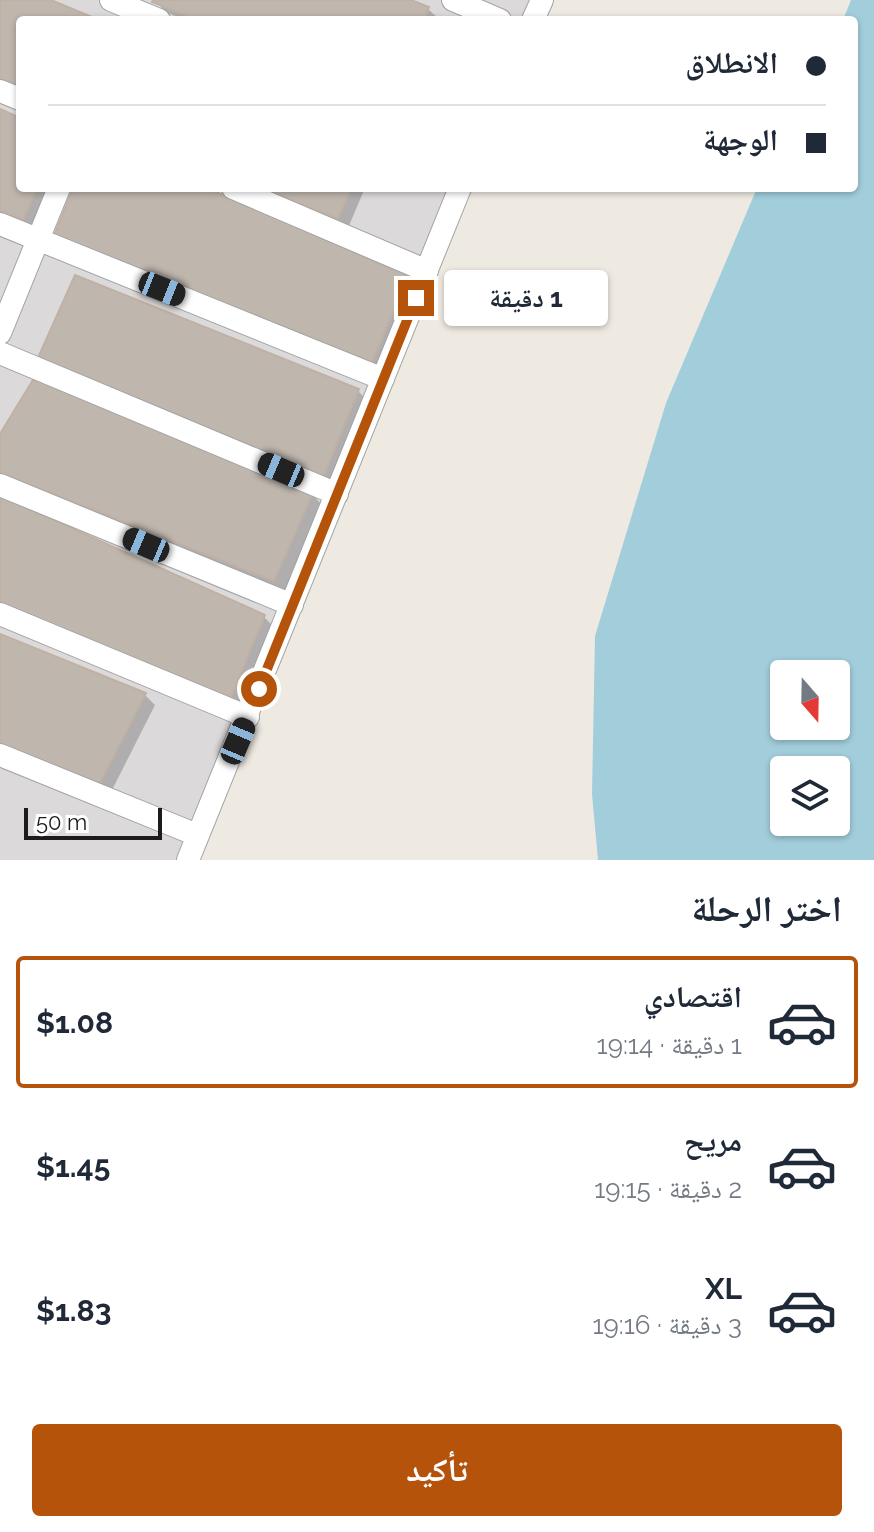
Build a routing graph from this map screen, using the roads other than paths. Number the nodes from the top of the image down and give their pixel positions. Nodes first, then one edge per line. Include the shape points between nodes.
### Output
1 (111, 0) edge
2 (453, 0) edge
3 (132, 9) edge
4 (491, 16) edge
5 (57, 192) edge
6 (242, 192) edge
7 (458, 192) edge
8 (0, 224) edge
9 (38, 239) junction
10 (427, 271) junction
11 (0, 333) edge
12 (0, 353) edge
13 (383, 379) junction
14 (0, 485) edge
15 (337, 494) junction
16 (292, 605) junction
17 (0, 614) edge
18 (248, 717) junction
19 (0, 755) edge
20 (197, 835) junction
21 (188, 860) edge

1 - 3 street
2 - 4 street
5 - 9 street
6 - 10 street
7 - 10 street
8 - 9 street
9 - 11 street
9 - 13 street
10 - 13 street
12 - 15 street
13 - 15 street
14 - 16 street
15 - 16 street
16 - 18 street
17 - 18 street
18 - 20 street
19 - 20 street
20 - 21 street

